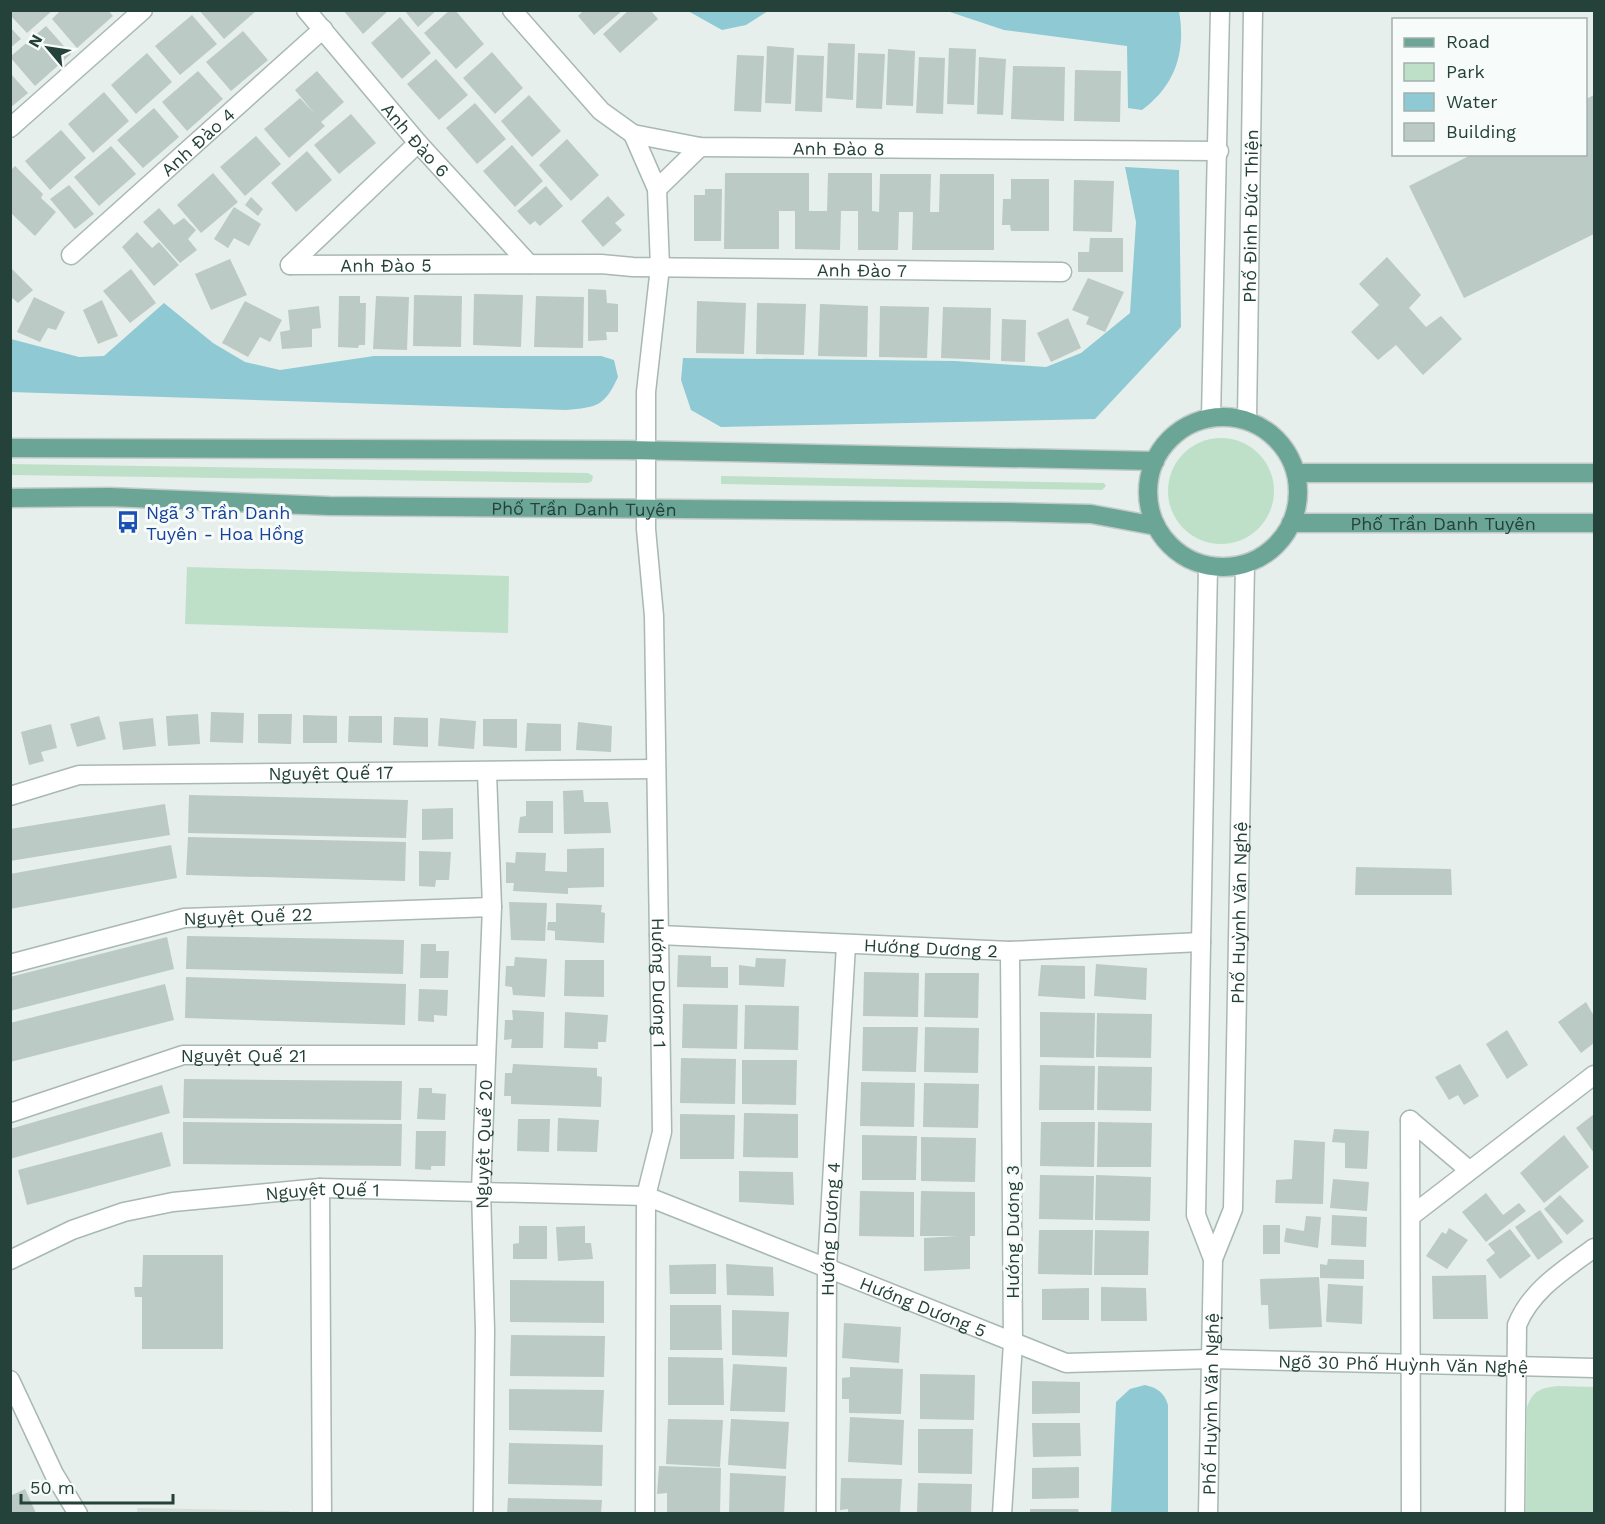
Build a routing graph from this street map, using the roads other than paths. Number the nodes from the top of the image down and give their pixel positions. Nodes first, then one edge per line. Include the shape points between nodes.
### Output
1 (143, 10) edge
2 (306, 10) edge
3 (512, 10) edge
4 (1220, 10) edge
5 (1253, 10) edge
6 (323, 29) junction
7 (10, 128) edge
8 (633, 134) junction
9 (418, 143) junction
10 (700, 147) junction
11 (1219, 151) junction
12 (657, 189) junction
13 (1250, 226) junction
14 (1217, 227) junction
15 (71, 255) dead end
16 (529, 264) junction
17 (660, 267) junction
18 (1062, 272) dead end
19 (1211, 418) junction
20 (1247, 420) junction
21 (10, 448) edge
22 (647, 451) junction
23 (1155, 461) junction
24 (1296, 473) junction
25 (1594, 473) edge
26 (10, 498) edge
27 (647, 510) junction
28 (1291, 523) junction
29 (1594, 523) edge
30 (1156, 526) junction
31 (1245, 564) junction
32 (1208, 566) junction
33 (656, 769) junction
34 (487, 773) junction
35 (10, 796) edge
36 (492, 906) junction
37 (659, 935) junction
38 (1201, 942) junction
39 (846, 945) junction
40 (1010, 951) junction
41 (10, 964) edge
42 (486, 1055) junction
43 (1594, 1075) edge
44 (10, 1113) edge
45 (1469, 1170) junction
46 (320, 1188) junction
47 (481, 1190) junction
48 (646, 1197) junction
49 (1410, 1216) junction
50 (1594, 1248) edge
51 (1213, 1259) junction
52 (10, 1260) edge
53 (827, 1267) junction
54 (1013, 1344) junction
55 (1211, 1359) junction
56 (1410, 1364) junction
57 (1515, 1366) junction
58 (1594, 1368) edge
59 (10, 1380) edge
60 (78, 1514) edge
61 (322, 1514) edge
62 (483, 1514) edge
63 (645, 1514) edge
64 (826, 1514) edge
65 (1002, 1514) edge
66 (1208, 1514) edge
67 (1411, 1514) edge
68 (1515, 1514) edge

1 - 7 street
2 - 6 street, Anh Đào 6
3 - 8 street, Anh Đào 8 via 601,111
4 - 11 street, Phố Đinh Đức Thiện
5 - 13 street, Phố Đinh Đức Thiện
6 - 9 street, Anh Đào 6
6 - 15 street, Anh Đào 4
8 - 10 street, Anh Đào 8
8 - 12 street
9 - 16 street, Anh Đào 6
9 - 16 street, Anh Đào 5 via 290,265
10 - 11 street, Anh Đào 8
10 - 12 street
11 - 14 street, Phố Đinh Đức Thiện
12 - 17 street, Hướng Dương 1
13 - 14 street
13 - 20 street, Phố Đinh Đức Thiện
14 - 19 street, Phố Đinh Đức Thiện
16 - 17 street, Anh Đào 5
17 - 18 street, Anh Đào 7
17 - 22 street, Hướng Dương 1 via 646,392
19 - 20 main road
19 - 23 main road via 1178,432
20 - 24 main road via 1279,441
21 - 22 main road
22 - 23 main road
22 - 27 street, Hướng Dương 1
23 - 30 main road via 1148,494
24 - 25 main road
24 - 28 main road via 1297,507
26 - 27 main road, Phố Trần Danh Tuyên via 109,496 329,506
27 - 30 main road, Phố Trần Danh Tuyên via 759,508 1091,514
27 - 33 street, Hướng Dương 1 via 654,616
28 - 29 main road, Phố Trần Danh Tuyên
28 - 31 main road via 1272,548
30 - 32 main road via 1178,552
31 - 32 main road
31 - 51 street, Phố Huỳnh Văn Nghệ via 1233,1209
32 - 38 street, Phố Huỳnh Văn Nghệ
33 - 34 street, Nguyệt Quế 17
33 - 37 street, Hướng Dương 1
34 - 35 street, Nguyệt Quế 17 via 78,775
34 - 36 street, Nguyệt Quế 20
36 - 41 street, Nguyệt Quế 22 via 184,918
36 - 42 street, Nguyệt Quế 20
37 - 39 street, Hướng Dương 2
37 - 48 street, Hướng Dương 1 via 662,1132
38 - 40 street, Hướng Dương 2
38 - 51 street, Phố Huỳnh Văn Nghệ via 1196,1215
39 - 40 street, Hướng Dương 2
39 - 53 street, Hướng Dương 4
40 - 54 street, Hướng Dương 3
42 - 44 street, Nguyệt Quế 21 via 183,1056
42 - 47 street, Nguyệt Quế 20
43 - 45 street
45 - 49 street
45 - 49 street via 1410,1120
46 - 47 street, Nguyệt Quế 1
46 - 52 street, Nguyệt Quế 1 via 173,1202 124,1212 72,1230
46 - 61 street
47 - 48 street, Nguyệt Quế 1
47 - 62 street, Nguyệt Quế 20 via 485,1330
48 - 53 street, Hướng Dương 5
48 - 63 street, Hướng Dương 1
49 - 56 street
50 - 57 street via 1525,1305 1517,1325
51 - 55 street, Phố Huỳnh Văn Nghệ
53 - 54 street, Hướng Dương 5
53 - 64 street, Hướng Dương 4
54 - 55 street, Hướng Dương 5 via 1066,1363
54 - 65 street, Hướng Dương 3
55 - 56 street, Ngõ 30 Phố Huỳnh Văn Nghệ
55 - 66 street, Phố Huỳnh Văn Nghệ
56 - 57 street, Ngõ 30 Phố Huỳnh Văn Nghệ
56 - 67 street
57 - 58 street, Ngõ 30 Phố Huỳnh Văn Nghệ
57 - 68 street
59 - 60 street via 54,1474

